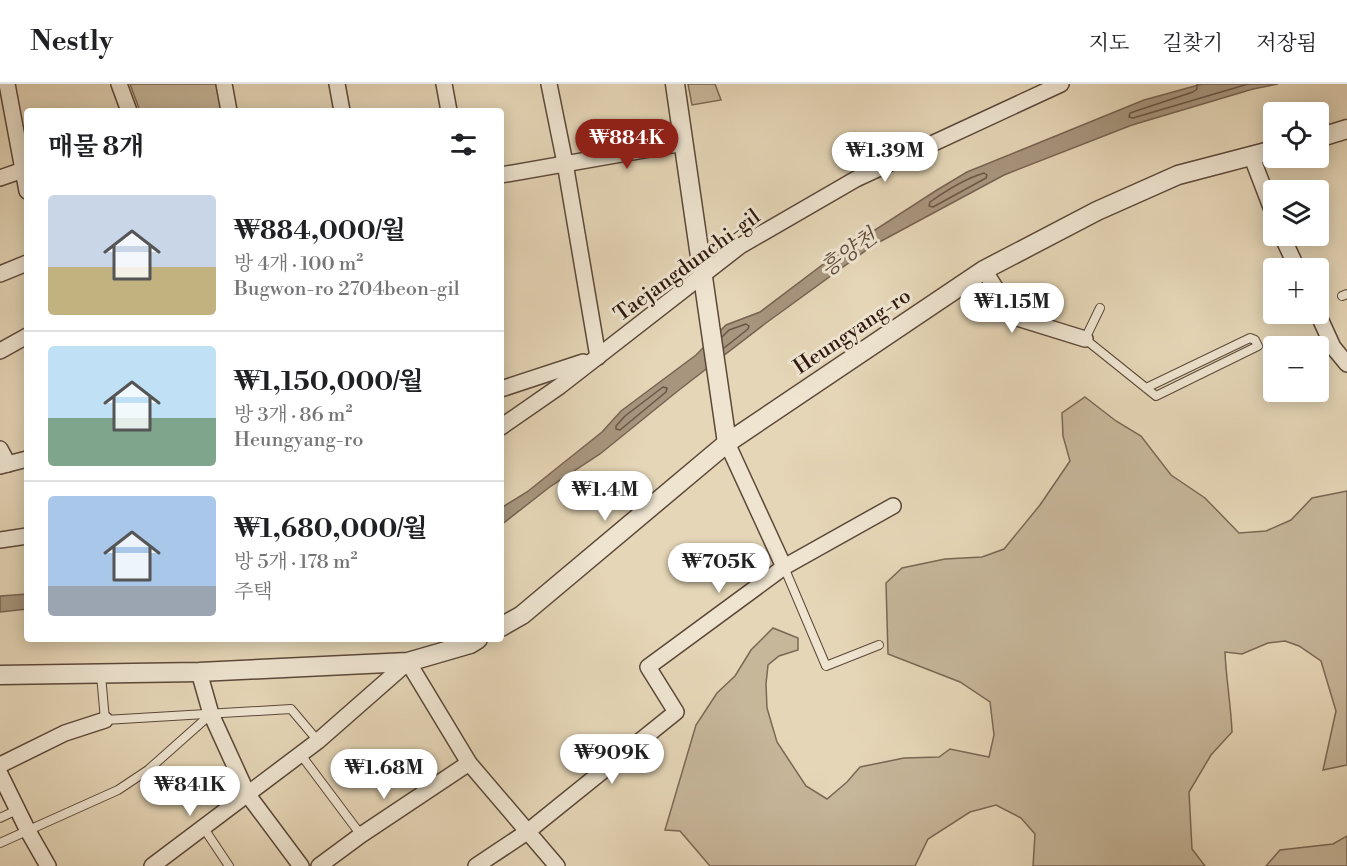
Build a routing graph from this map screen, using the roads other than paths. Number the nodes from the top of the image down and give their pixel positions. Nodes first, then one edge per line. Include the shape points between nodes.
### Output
1 (8, 84) edge
2 (119, 84) edge
3 (224, 84) edge
4 (337, 84) edge
5 (444, 84) edge
6 (549, 84) edge
7 (675, 84) edge
8 (1061, 84) edge
9 (0, 86) edge
10 (128, 108) edge
11 (228, 108) edge
12 (341, 108) edge
13 (448, 108) edge
14 (1347, 129) edge
15 (1329, 135) edge
16 (684, 143) junction
17 (1263, 152) edge
18 (1251, 155) junction
19 (565, 163) junction
20 (23, 170) junction
21 (24, 175) edge
22 (504, 175) edge
23 (0, 178) edge
24 (1263, 186) edge
25 (24, 263) edge
26 (984, 270) junction
27 (0, 274) edge
28 (705, 283) junction
29 (1100, 308) dead end
30 (1323, 324) edge
31 (24, 338) edge
32 (1085, 339) junction
33 (0, 351) edge
34 (598, 357) junction
35 (1347, 364) edge
36 (504, 388) edge
37 (1146, 388) junction
38 (504, 425) edge
39 (727, 442) junction
40 (0, 449) edge
41 (24, 460) edge
42 (4, 465) edge
43 (893, 506) dead end
44 (24, 537) edge
45 (0, 540) edge
46 (784, 567) junction
47 (504, 625) edge
48 (473, 642) edge
49 (879, 645) dead end
50 (408, 662) junction
51 (199, 672) junction
52 (100, 673) junction
53 (0, 675) edge
54 (211, 714) junction
55 (105, 720) junction
56 (318, 741) junction
57 (301, 755) junction
58 (470, 763) junction
59 (0, 765) edge
60 (0, 774) edge
61 (248, 795) junction
62 (19, 809) junction
63 (0, 818) edge
64 (203, 827) junction
65 (28, 831) junction
66 (527, 832) junction
67 (361, 834) junction
68 (0, 843) edge
69 (156, 865) edge
70 (48, 866) edge
71 (229, 866) edge
72 (301, 866) edge
73 (319, 866) edge
74 (476, 866) edge
75 (557, 866) edge

1 - 9 street
1 - 20 street
2 - 10 street
3 - 11 street
4 - 12 street
5 - 13 street
6 - 19 street, Taejangdunchi-gil
7 - 16 street
8 - 28 street, Taejangdunchi-gil via 856,179 740,246
14 - 15 street
16 - 19 street
16 - 28 street
17 - 18 street, Heungyang-ro
18 - 24 street
18 - 26 street, Heungyang-ro via 1178,175 1097,211
19 - 22 street
19 - 34 street, Taejangdunchi-gil
20 - 21 street
20 - 23 street
25 - 27 street
26 - 32 street via 1014,317
26 - 39 street, Heungyang-ro
28 - 34 street, Taejangdunchi-gil
28 - 39 street
29 - 32 lane
30 - 35 street via 1333,347
31 - 33 street
32 - 37 lane
34 - 36 street
34 - 38 street, Taejangdunchi-gil
37 - 37 lane via 1250,338 1258,346 1156,396
39 - 46 street
39 - 47 street, Heungyang-ro via 549,593
40 - 42 street
41 - 42 street
43 - 46 street
44 - 45 street
46 - 49 lane via 826,666
46 - 66 street via 648,667 676,712
48 - 50 street
50 - 51 street
50 - 56 street
50 - 58 street
51 - 52 street
51 - 54 street
52 - 53 street
52 - 55 lane
54 - 55 lane
54 - 56 lane via 291,709
54 - 61 street
54 - 65 lane via 148,770 118,790
55 - 59 street via 65,733
56 - 57 street
57 - 61 street
57 - 67 lane
58 - 66 street
58 - 67 street
60 - 62 street
61 - 64 street
61 - 72 street
62 - 63 lane
62 - 65 street
64 - 69 street
64 - 71 lane
65 - 68 lane
65 - 70 street
66 - 74 street
66 - 75 street
67 - 73 street

